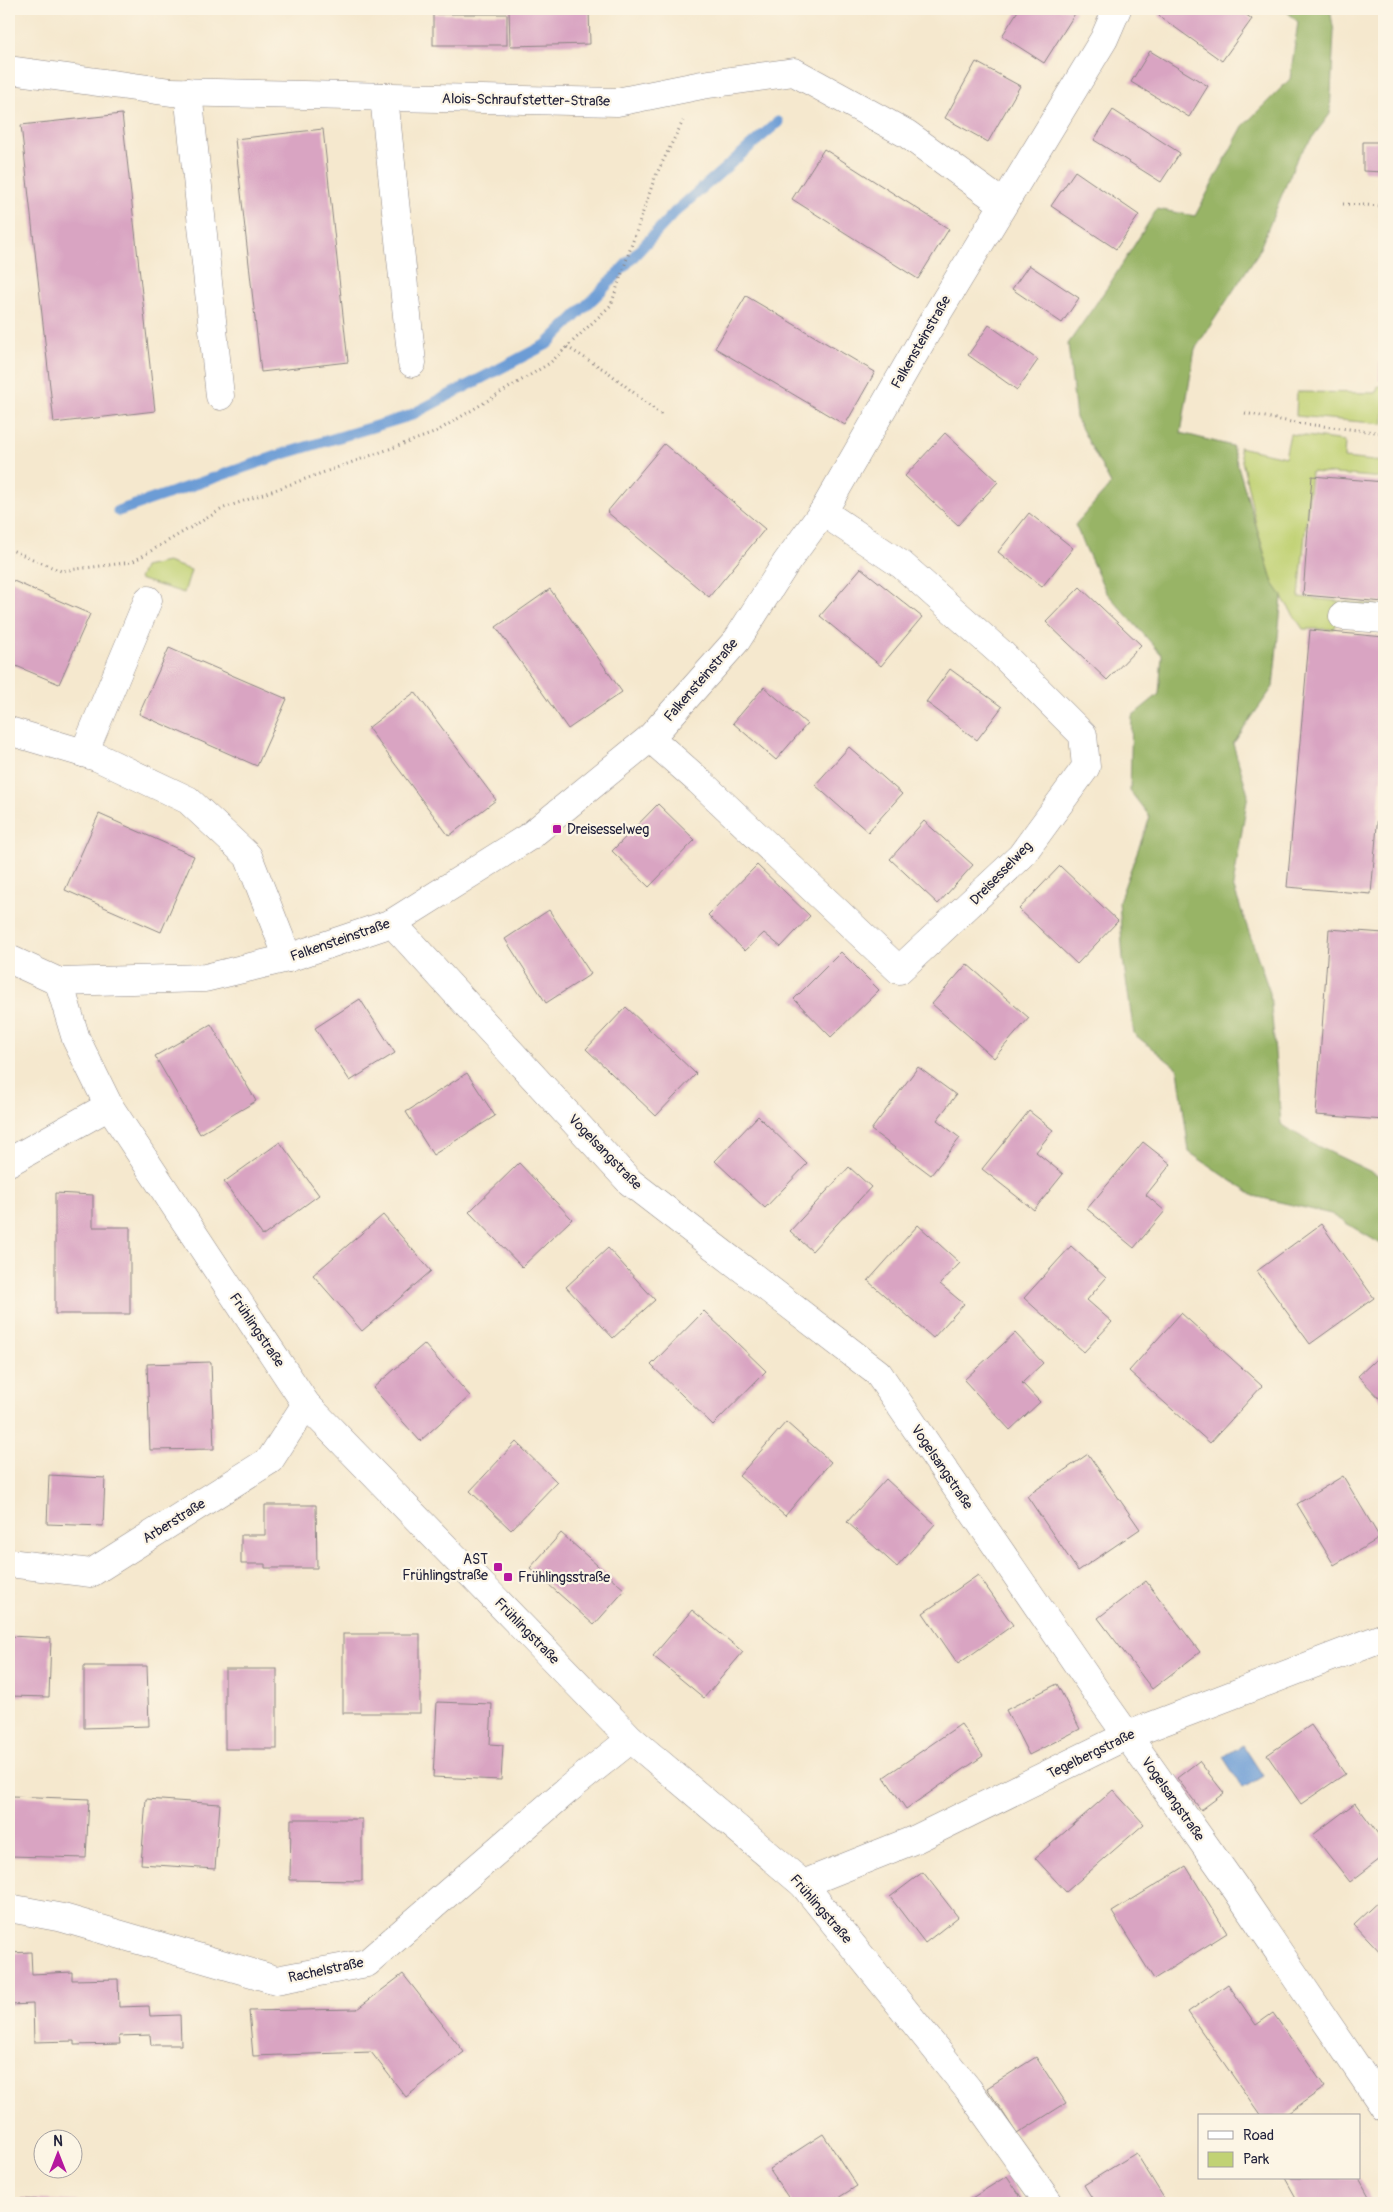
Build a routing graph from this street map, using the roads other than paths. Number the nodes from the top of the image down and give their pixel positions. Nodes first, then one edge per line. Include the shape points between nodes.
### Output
1 (1117, 9) edge
2 (9, 70) edge
3 (188, 92) junction
4 (384, 97) junction
5 (1004, 204) junction
6 (412, 363) dead end
7 (220, 396) dead end
8 (823, 512) junction
9 (148, 600) dead end
10 (1343, 616) dead end
11 (1384, 619) edge
12 (9, 731) edge
13 (650, 738) junction
14 (84, 753) junction
15 (392, 923) junction
16 (9, 958) edge
17 (288, 958) junction
18 (59, 982) junction
19 (109, 1106) junction
20 (9, 1162) edge
21 (306, 1404) junction
22 (9, 1563) edge
23 (1384, 1637) edge
24 (1128, 1735) junction
25 (632, 1739) junction
26 (803, 1884) junction
27 (9, 1908) edge
28 (1384, 2107) edge
29 (1049, 2203) edge

1 - 5 street, Falkensteinstraße via 1104,39
2 - 3 street, Alois-Schraufstetter-Straße
3 - 4 street, Alois-Schraufstetter-Straße
3 - 7 street
4 - 5 street, Alois-Schraufstetter-Straße via 617,102 702,85 794,72 907,134
4 - 6 street
5 - 8 street, Falkensteinstraße via 936,314
8 - 13 street, Falkensteinstraße via 737,640
8 - 13 street, Dreisesselweg via 902,565 1002,654 1083,735 1086,768 1021,856 899,970
9 - 14 street
10 - 11 street
12 - 14 street
13 - 15 street, Falkensteinstraße via 530,836
14 - 17 street via 188,800 248,856
15 - 17 street, Falkensteinstraße
15 - 24 street, Vogelsangstraße via 630,1182 878,1373
16 - 18 street, Falkensteinstraße
17 - 18 street, Falkensteinstraße via 206,978
18 - 19 street, Frühlingstraße via 76,1039
19 - 20 street
19 - 21 street, Frühlingstraße
21 - 22 street, Arberstraße via 270,1460 91,1573
21 - 25 street, Frühlingstraße
23 - 24 street, Tegelbergstraße
24 - 26 street, Tegelbergstraße via 916,1840
24 - 28 street, Vogelsangstraße
25 - 26 street, Frühlingstraße
25 - 27 street, Rachelstraße via 367,1963 276,1980 63,1918
26 - 29 street, Frühlingstraße via 968,2089

